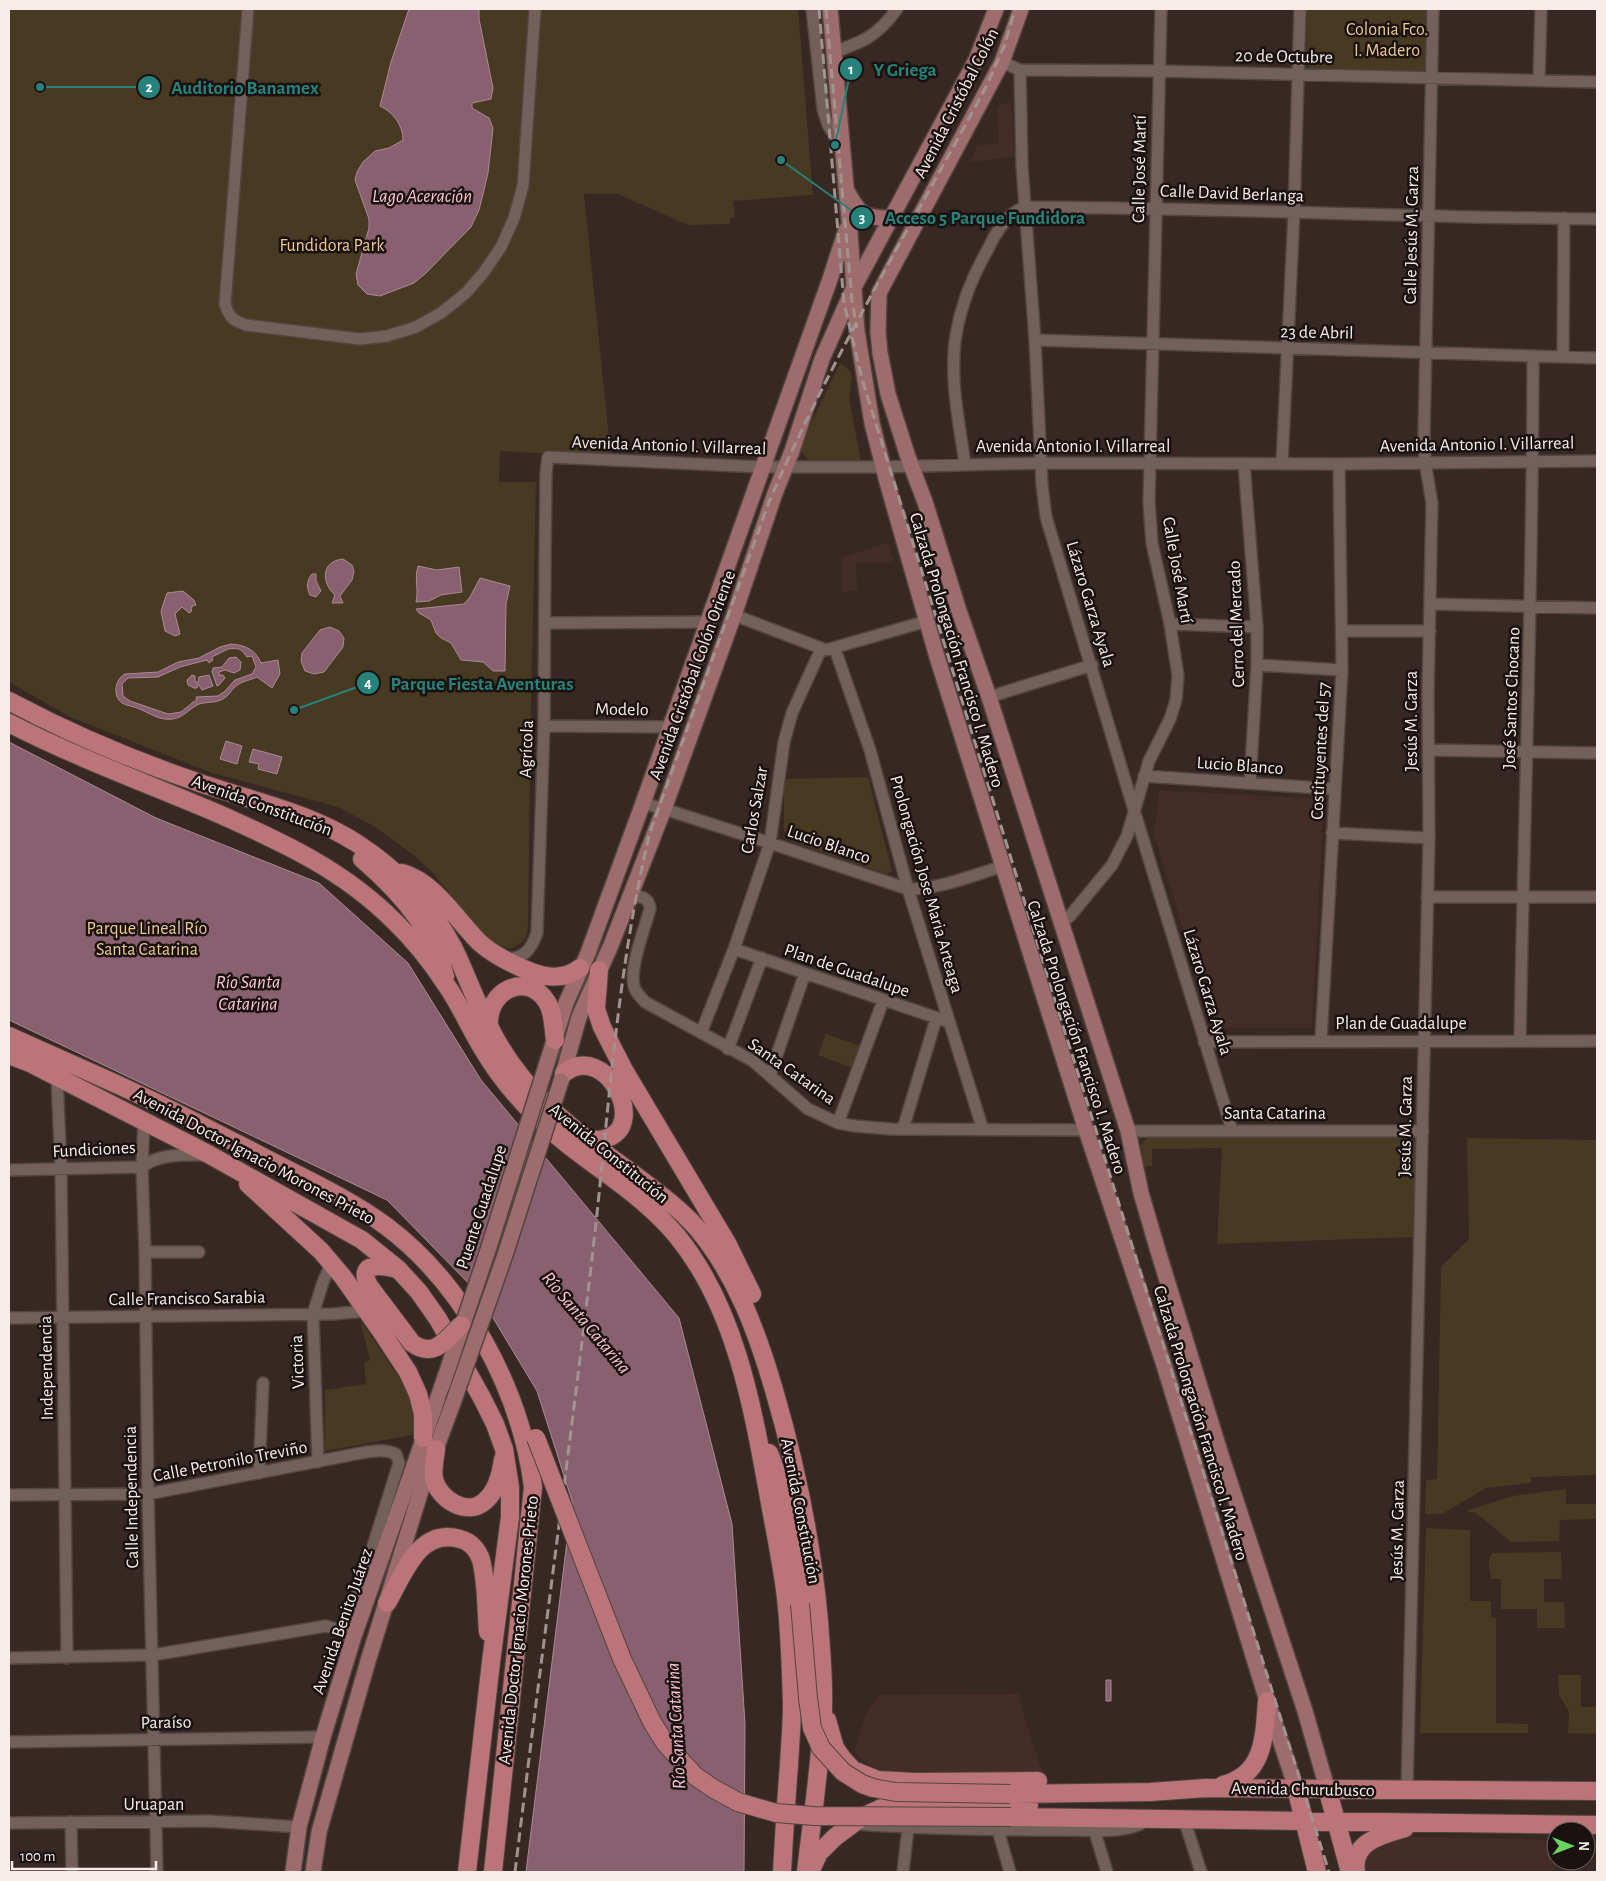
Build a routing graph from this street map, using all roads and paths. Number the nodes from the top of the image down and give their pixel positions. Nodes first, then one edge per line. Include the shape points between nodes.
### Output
1 (248, 9) edge
2 (535, 9) edge
3 (812, 9) edge
4 (830, 9) edge
5 (897, 9) edge
6 (996, 9) edge
7 (1021, 9) edge
8 (1161, 9) edge
9 (1300, 9) edge
10 (1433, 9) edge
11 (1541, 9) edge
12 (1010, 44) junction
13 (834, 52) junction
14 (976, 60) junction
15 (1002, 62) junction
16 (1020, 70) junction
17 (1159, 71) junction
18 (1299, 74) junction
19 (1432, 77) junction
20 (1539, 79) junction
21 (1597, 82) edge
22 (841, 144) junction
23 (846, 188) junction
24 (1025, 207) junction
25 (1156, 208) junction
26 (1294, 213) junction
27 (1429, 215) junction
28 (891, 218) junction
29 (1564, 218) junction
30 (1597, 219) edge
31 (849, 220) junction
32 (853, 289) junction
33 (879, 293) joint
34 (1036, 340) junction
35 (1152, 345) junction
36 (1288, 349) junction
37 (1425, 352) junction
38 (1533, 356) junction
39 (1563, 357) junction
40 (1597, 358) edge
41 (548, 457) joint
42 (1533, 461) junction
43 (1597, 461) edge
44 (1425, 462) junction
45 (1041, 463) junction
46 (1282, 463) junction
47 (965, 464) junction
48 (1150, 464) junction
49 (1244, 464) junction
50 (1339, 464) junction
51 (762, 467) junction
52 (786, 467) junction
53 (883, 467) junction
54 (912, 467) junction
55 (1430, 604) junction
56 (1531, 606) junction
57 (1597, 608) edge
58 (734, 615) junction
59 (927, 621) junction
60 (707, 622) junction
61 (545, 623) junction
62 (1170, 624) junction
63 (1257, 627) junction
64 (1343, 631) junction
65 (1430, 631) junction
66 (821, 649) junction
67 (835, 649) junction
68 (1092, 665) junction
69 (1257, 665) junction
70 (1342, 670) junction
71 (989, 698) junction
72 (9, 701) edge
73 (9, 723) edge
74 (544, 726) junction
75 (669, 727) junction
76 (1429, 750) junction
77 (1527, 751) junction
78 (1597, 752) edge
79 (1144, 776) junction
80 (1250, 783) junction
81 (1334, 789) junction
82 (643, 804) junction
83 (664, 808) junction
84 (1134, 810) junction
85 (290, 812) junction
86 (1332, 833) junction
87 (1429, 838) junction
88 (770, 842) junction
89 (1004, 866) junction
90 (393, 871) junction
91 (908, 889) junction
92 (631, 895) junction
93 (1522, 896) junction
94 (1428, 897) junction
95 (1597, 897) edge
96 (1060, 924) junction
97 (734, 949) junction
98 (502, 958) junction
99 (762, 958) junction
100 (580, 968) junction
101 (599, 970) junction
102 (805, 974) junction
103 (447, 986) junction
104 (883, 1001) junction
105 (936, 1019) junction
106 (948, 1022) junction
107 (489, 1028) junction
108 (701, 1033) junction
109 (9, 1036) edge
110 (554, 1040) junction
111 (1321, 1040) junction
112 (1520, 1040) junction
113 (1424, 1041) junction
114 (1597, 1041) edge
115 (1204, 1042) junction
116 (728, 1049) junction
117 (9, 1055) edge
118 (770, 1075) junction
119 (562, 1077) junction
120 (58, 1078) junction
121 (144, 1120) junction
122 (838, 1123) junction
123 (903, 1129) junction
124 (983, 1130) junction
125 (1086, 1130) junction
126 (1232, 1130) junction
127 (1128, 1131) junction
128 (1423, 1131) junction
129 (584, 1138) junction
130 (210, 1155) junction
131 (230, 1166) junction
132 (142, 1167) junction
133 (61, 1168) junction
134 (9, 1170) edge
135 (145, 1252) junction
136 (199, 1252) dead end
137 (331, 1264) junction
138 (398, 1269) junction
139 (366, 1311) junction
140 (313, 1314) junction
141 (146, 1316) junction
142 (62, 1317) junction
143 (9, 1318) edge
144 (461, 1325) junction
145 (770, 1377) junction
146 (263, 1383) dead end
147 (442, 1386) joint
148 (515, 1409) junction
149 (752, 1412) junction
150 (430, 1443) junction
151 (504, 1449) junction
152 (318, 1462) junction
153 (258, 1473) junction
154 (148, 1494) junction
155 (9, 1495) edge
156 (64, 1495) junction
157 (386, 1603) junction
158 (354, 1633) junction
159 (152, 1655) junction
160 (9, 1658) edge
161 (67, 1658) junction
162 (368, 1661) junction
163 (491, 1662) junction
164 (1267, 1701) junction
165 (824, 1705) junction
166 (323, 1737) junction
167 (154, 1740) junction
168 (9, 1742) edge
169 (1206, 1788) junction
170 (1296, 1788) junction
171 (1327, 1788) junction
172 (1407, 1790) junction
173 (1597, 1791) edge
174 (1144, 1792) junction
175 (1150, 1818) junction
176 (1178, 1819) junction
177 (156, 1821) junction
178 (1303, 1821) junction
179 (71, 1822) junction
180 (1335, 1822) junction
181 (9, 1823) edge
182 (1426, 1823) junction
183 (853, 1824) junction
184 (1597, 1824) edge
185 (299, 1827) junction
186 (908, 1828) junction
187 (1094, 1829) junction
188 (998, 1830) junction
189 (72, 1872) edge
190 (156, 1872) edge
191 (293, 1872) edge
192 (313, 1872) edge
193 (467, 1872) edge
194 (493, 1872) edge
195 (782, 1872) edge
196 (806, 1872) edge
197 (810, 1872) edge
198 (903, 1872) edge
199 (1010, 1872) edge
200 (1107, 1872) edge
201 (1201, 1872) edge
202 (1317, 1872) edge
203 (1350, 1872) edge
204 (1356, 1872) edge

1 - 2 street via 224,304 235,322 246,325 360,338 387,336 416,327 441,313 466,293 501,247 523,186
3 - 22 street via 823,109 828,125
4 - 13 main road, Calzada Prolongación Francisco I. Madero
5 - 13 street via 884,26 865,40
6 - 14 main road, Avenida Cristóbal Colón
7 - 12 main road, Avenida Cristóbal Colón
8 - 17 street, Calle José Martí
9 - 18 street
10 - 19 street, Calle Jesús M. Garza
11 - 20 street
12 - 14 main road
12 - 15 main road, Avenida Cristóbal Colón
13 - 22 main road, Calzada Prolongación Francisco I. Madero
14 - 28 main road, Avenida Cristóbal Colón
15 - 16 street, 20 de Octubre
15 - 33 main road, Avenida Cristóbal Colón
16 - 17 street, 20 de Octubre
16 - 24 street, Lázaro Garza Ayala
17 - 18 street, 20 de Octubre
17 - 25 street, Calle José Martí
18 - 19 street, 20 de Octubre
18 - 26 street
19 - 20 street, 20 de Octubre
19 - 27 street, Calle Jesús M. Garza
20 - 21 street, 20 de Octubre
22 - 23 main road, Calzada Prolongación Francisco I. Madero
23 - 28 main road via 865,215
23 - 31 main road, Calzada Prolongación Francisco I. Madero
24 - 25 street, Calle David Berlanga
24 - 34 street, Lázaro Garza Ayala
24 - 47 street via 1007,218 990,243 965,300 956,336 954,372
25 - 26 street, Calle David Berlanga
25 - 35 street, Calle José Martí
26 - 27 street, Calle David Berlanga
26 - 36 street
27 - 29 street, Calle David Berlanga
27 - 37 street, Calle Jesús M. Garza
28 - 32 main road, Avenida Cristóbal Colón
29 - 30 street, Calle David Berlanga
29 - 39 street
31 - 32 main road, Calzada Prolongación Francisco I. Madero
31 - 51 main road, Avenida Cristóbal Colón Oriente
32 - 52 main road, Avenida Cristóbal Colón Oriente via 822,360
32 - 53 main road, Calzada Prolongación Francisco I. Madero via 872,423
33 - 54 main road, Calzada Prolongación Francisco I. Madero via 880,353 888,394
34 - 35 street, 23 de Abril
34 - 45 street, Lázaro Garza Ayala
35 - 36 street, 23 de Abril
35 - 48 street, Calle José Martí
36 - 37 street, 23 de Abril
36 - 46 street
37 - 38 street, 23 de Abril
37 - 44 street, Calle Jesús M. Garza
38 - 39 street, 23 de Abril
38 - 42 street, José Santos Chocano
39 - 40 street, 23 de Abril
41 - 51 street, Avenida Antonio I. Villarreal
41 - 61 street, Agrícola
42 - 43 street, Avenida Antonio I. Villarreal
42 - 44 street, Avenida Antonio I. Villarreal
42 - 56 street, José Santos Chocano
44 - 50 street, Avenida Antonio I. Villarreal
44 - 55 street, Jesús M. Garza via 1432,503
45 - 47 street, Avenida Antonio I. Villarreal
45 - 48 street, Avenida Antonio I. Villarreal
45 - 68 street, Lázaro Garza Ayala via 1044,504 1051,534
46 - 49 street, Avenida Antonio I. Villarreal
46 - 50 street, Avenida Antonio I. Villarreal
47 - 54 street, Avenida Antonio I. Villarreal
48 - 49 street, Avenida Antonio I. Villarreal
48 - 62 street, Calle José Martí via 1150,529
49 - 63 street, Cerro del Mercado
50 - 64 street, Costituyentes del 57
51 - 52 street, Avenida Antonio I. Villarreal
51 - 60 main road, Avenida Cristóbal Colón Oriente
52 - 53 street, Avenida Antonio I. Villarreal
52 - 58 main road, Avenida Cristóbal Colón Oriente
53 - 54 street, Avenida Antonio I. Villarreal
53 - 59 main road, Calzada Prolongación Francisco I. Madero
54 - 71 main road, Calzada Prolongación Francisco I. Madero
55 - 56 street
55 - 65 street, Jesús M. Garza
56 - 57 street
56 - 77 street, José Santos Chocano
58 - 66 street
58 - 83 main road, Avenida Cristóbal Colón Oriente
59 - 67 street
59 - 89 main road, Calzada Prolongación Francisco I. Madero
60 - 61 street
60 - 75 main road, Avenida Cristóbal Colón Oriente
61 - 74 street, Agrícola
62 - 63 street
62 - 79 street, Calle José Martí via 1178,676 1176,700
63 - 69 street, Cerro del Mercado
64 - 65 street
64 - 70 street, Costituyentes del 57
65 - 76 street, Jesús M. Garza
66 - 67 street
66 - 88 street, Carlos Salzar via 792,713 784,742
67 - 91 street, Prolongación Jose Maria Arteaga via 870,750
68 - 71 street
68 - 84 street, Lázaro Garza Ayala
69 - 70 street
69 - 80 street, Cerro del Mercado
70 - 81 street, Costituyentes del 57
71 - 96 main road, Calzada Prolongación Francisco I. Madero
72 - 85 highway, Avenida Constitución via 136,760
73 - 103 highway, Avenida Constitución via 316,860 359,890 394,921
74 - 75 street, Modelo
74 - 98 street, Agrícola via 537,932 533,946 524,955
75 - 82 main road, Avenida Cristóbal Colón Oriente
76 - 77 street
76 - 87 street, Jesús M. Garza
77 - 78 street
77 - 93 street, José Santos Chocano
79 - 80 street, Lucio Blanco
79 - 84 street, Calle José Martí
80 - 81 street, Lucio Blanco
81 - 86 street, Costituyentes del 57
82 - 83 street, Lucio Blanco
82 - 100 main road, Avenida Cristóbal Colón Oriente
83 - 88 street, Lucio Blanco
83 - 92 main road, Avenida Cristóbal Colón Oriente
84 - 96 street, Calle José Martí via 1127,836 1112,865
84 - 115 street, Lázaro Garza Ayala
85 - 90 highway, Avenida Constitución via 341,834
85 - 103 highway via 331,836 385,880 416,916 439,954
86 - 87 street
86 - 111 street, Costituyentes del 57
87 - 94 street, Jesús M. Garza
88 - 91 street, Lucio Blanco
88 - 97 street, Carlos Salzar
89 - 91 street, Lucio Blanco via 923,889
89 - 125 main road, Calzada Prolongación Francisco I. Madero
90 - 98 highway via 407,874 426,885 480,943
90 - 107 highway, Avenida Constitución via 416,894 440,926 460,960
91 - 106 street, Prolongación Jose Maria Arteaga
92 - 101 main road, Avenida Cristóbal Colón Oriente
92 - 108 street, Santa Catarina via 645,897 650,909 634,966 634,987 645,1002
93 - 94 street
93 - 95 street
93 - 112 street, José Santos Chocano
94 - 113 street, Jesús M. Garza
96 - 127 main road, Calzada Prolongación Francisco I. Madero
97 - 99 street, Plan de Guadalupe
97 - 108 street, Carlos Salzar
98 - 100 highway via 547,977 569,974
99 - 102 street, Plan de Guadalupe
99 - 116 street
100 - 110 main road, Avenida Cristóbal Colón Oriente
101 - 119 main road, Avenida Cristóbal Colón Oriente via 579,1016
101 - 145 highway via 596,1010 602,1027 747,1283 766,1336
102 - 104 street, Plan de Guadalupe
102 - 118 street
103 - 149 highway, Avenida Constitución via 491,1062 523,1103 550,1131 633,1192 677,1236 710,1286 728,1326
104 - 105 street, Plan de Guadalupe
104 - 122 street
105 - 106 street, Plan de Guadalupe
105 - 123 street
106 - 124 street, Prolongación Jose Maria Arteaga
107 - 110 highway via 489,1013 498,997 508,989 526,987 543,996 550,1007
107 - 129 highway, Avenida Constitución via 525,1082
108 - 116 street, Santa Catarina
109 - 148 highway, Avenida Doctor Ignacio Morones Prieto via 166,1107 342,1198 387,1227 431,1267 454,1296 479,1335
110 - 144 main road, Puente Guadalupe, bridge
111 - 113 street, Plan de Guadalupe
111 - 115 street, Plan de Guadalupe
112 - 113 street, Plan de Guadalupe
112 - 114 street, Plan de Guadalupe
113 - 128 street, Jesús M. Garza
115 - 126 street, Lázaro Garza Ayala
116 - 118 street, Santa Catarina via 753,1061
117 - 120 highway, Avenida Doctor Ignacio Morones Prieto
118 - 122 street, Santa Catarina via 808,1109
119 - 129 highway via 578,1065 593,1068 612,1081 623,1103 624,1119 618,1131 604,1139
119 - 150 main road, Avenida Benito Juárez, bridge via 453,1403
120 - 121 highway, Avenida Doctor Ignacio Morones Prieto
120 - 133 street, Independencia
121 - 130 highway, Avenida Doctor Ignacio Morones Prieto
121 - 132 street, Calle Independencia
122 - 123 street, Santa Catarina
123 - 124 street, Santa Catarina
124 - 125 street, Santa Catarina
125 - 164 main road, Calzada Prolongación Francisco I. Madero via 1136,1278
126 - 127 street, Santa Catarina
126 - 128 street, Santa Catarina
127 - 171 main road, Calzada Prolongación Francisco I. Madero via 1158,1251
128 - 172 street, Jesús M. Garza
129 - 145 highway, Avenida Constitución via 680,1211 707,1241 746,1310
130 - 131 highway, Avenida Doctor Ignacio Morones Prieto
130 - 132 street, Fundiciones via 163,1157
131 - 137 highway via 304,1234
131 - 138 highway, Avenida Doctor Ignacio Morones Prieto via 362,1240
132 - 133 street, Fundiciones
132 - 135 street, Calle Independencia
133 - 134 street, Fundiciones
133 - 142 street, Independencia
135 - 136 street
135 - 141 street, Calle Independencia
137 - 139 highway
137 - 140 street, Victoria
138 - 144 highway, bridge via 375,1265 368,1270 366,1278 412,1343 423,1349 438,1347
138 - 151 highway, Avenida Doctor Ignacio Morones Prieto via 438,1319 495,1424
139 - 140 street, Calle Francisco Sarabia
139 - 150 highway via 408,1372 418,1394
140 - 141 street, Calle Francisco Sarabia
140 - 152 street, Victoria
141 - 142 street, Calle Francisco Sarabia
141 - 154 street, Calle Independencia
142 - 143 street, Calle Francisco Sarabia
142 - 156 street, Independencia
144 - 147 main road, Puente Guadalupe, bridge
145 - 165 highway, Avenida Constitución via 797,1478 813,1565
146 - 153 street
147 - 150 main road, Avenida Benito Juárez
148 - 175 highway, Avenida Churubusco, bridge via 536,1438 622,1659 652,1722 676,1757 714,1789 738,1802 776,1812 814,1816
148 - 194 highway, Avenida Doctor Ignacio Morones Prieto via 533,1487
149 - 174 highway, Avenida Churubusco, bridge via 783,1494 795,1560 812,1728 821,1748 843,1772 862,1784 884,1790 1010,1794
149 - 195 highway, Avenida Constitución via 786,1594 790,1651 792,1709
150 - 151 highway via 436,1485 451,1502 466,1507 478,1506 493,1492
150 - 157 main road, Avenida Benito Juárez via 424,1481
150 - 158 main road, Avenida Benito Juárez
151 - 163 highway, Avenida Doctor Ignacio Morones Prieto via 510,1488 510,1517
152 - 153 street, Calle Petronilo Treviño
152 - 158 street, Calle Petronilo Treviño via 382,1450 396,1454 399,1462 356,1600
153 - 154 street, Calle Petronilo Treviño
154 - 156 street, Calle Petronilo Treviño
154 - 159 street, Calle Independencia
155 - 156 street, Calle Petronilo Treviño
156 - 161 street, Independencia
157 - 162 main road, Avenida Benito Juárez
157 - 163 highway via 413,1557 428,1541 463,1539 477,1550 481,1558
158 - 159 street via 326,1626
158 - 162 main road
158 - 166 main road, Avenida Benito Juárez
159 - 161 street
159 - 167 street, Calle Independencia
160 - 161 street
162 - 192 main road, Avenida Benito Juárez via 319,1832
163 - 193 highway, Avenida Doctor Ignacio Morones Prieto
164 - 169 highway via 1260,1756 1255,1764 1237,1780
164 - 170 main road, Calzada Prolongación Francisco I. Madero
165 - 174 highway via 835,1748 842,1758 853,1770 878,1780 1088,1780
165 - 196 highway, Avenida Constitución
166 - 167 street, Paraíso
166 - 185 main road, Avenida Benito Juárez
167 - 168 street, Paraíso
167 - 177 street, Calle Independencia
169 - 170 highway, Avenida Churubusco
169 - 174 highway, Avenida Churubusco
170 - 171 highway, Avenida Churubusco
170 - 178 highway
171 - 172 highway, Avenida Churubusco
171 - 180 highway
172 - 173 highway, Avenida Churubusco
175 - 176 highway, Avenida Churubusco
175 - 187 street via 1130,1828
176 - 178 highway, Avenida Churubusco
176 - 183 highway via 1123,1807 912,1804 884,1807
176 - 201 street
177 - 179 street, Uruapan
177 - 185 street, Uruapan
177 - 190 street, Calle Independencia
178 - 180 highway, Avenida Churubusco
178 - 202 highway
179 - 181 street, Uruapan
179 - 189 street
180 - 182 highway, Avenida Churubusco
180 - 203 highway
182 - 184 highway, Avenida Churubusco
182 - 204 highway via 1380,1835 1367,1842 1358,1852
183 - 186 street
183 - 197 highway via 826,1844
185 - 191 main road, Avenida Benito Juárez
186 - 188 street
186 - 198 street
187 - 188 street
187 - 200 street
188 - 199 street

